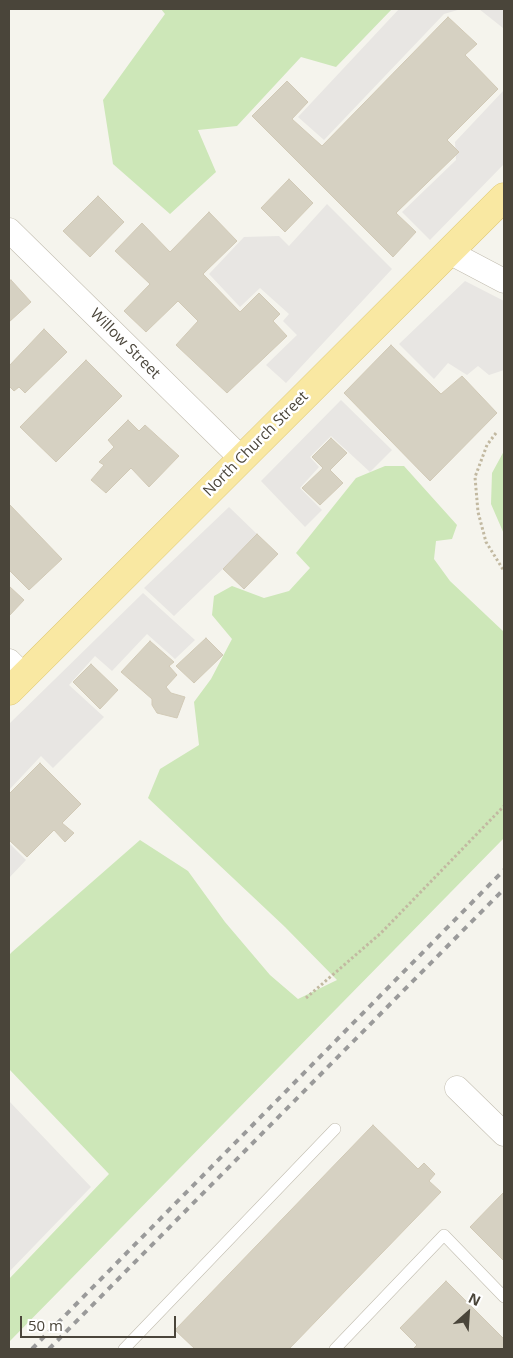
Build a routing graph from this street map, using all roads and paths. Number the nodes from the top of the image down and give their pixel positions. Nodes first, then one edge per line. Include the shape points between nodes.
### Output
1 (504, 197) edge
2 (9, 230) edge
3 (449, 252) junction
4 (504, 281) edge
5 (496, 433) dead end
6 (242, 459) junction
7 (504, 571) edge
8 (14, 676) edge
9 (504, 806) edge
10 (306, 998) dead end
11 (457, 1088) dead end
12 (335, 1129) dead end
13 (504, 1134) edge
14 (504, 1297) edge
15 (124, 1349) edge
16 (335, 1349) edge

1 - 3 main road, North Church Street
2 - 6 street, Willow Street
3 - 4 street
3 - 6 main road, North Church Street
5 - 7 path via 487,445 475,477 478,512 486,542
6 - 8 main road, North Church Street
9 - 10 path via 381,933
11 - 13 street
12 - 15 lane
14 - 16 lane via 444,1235

